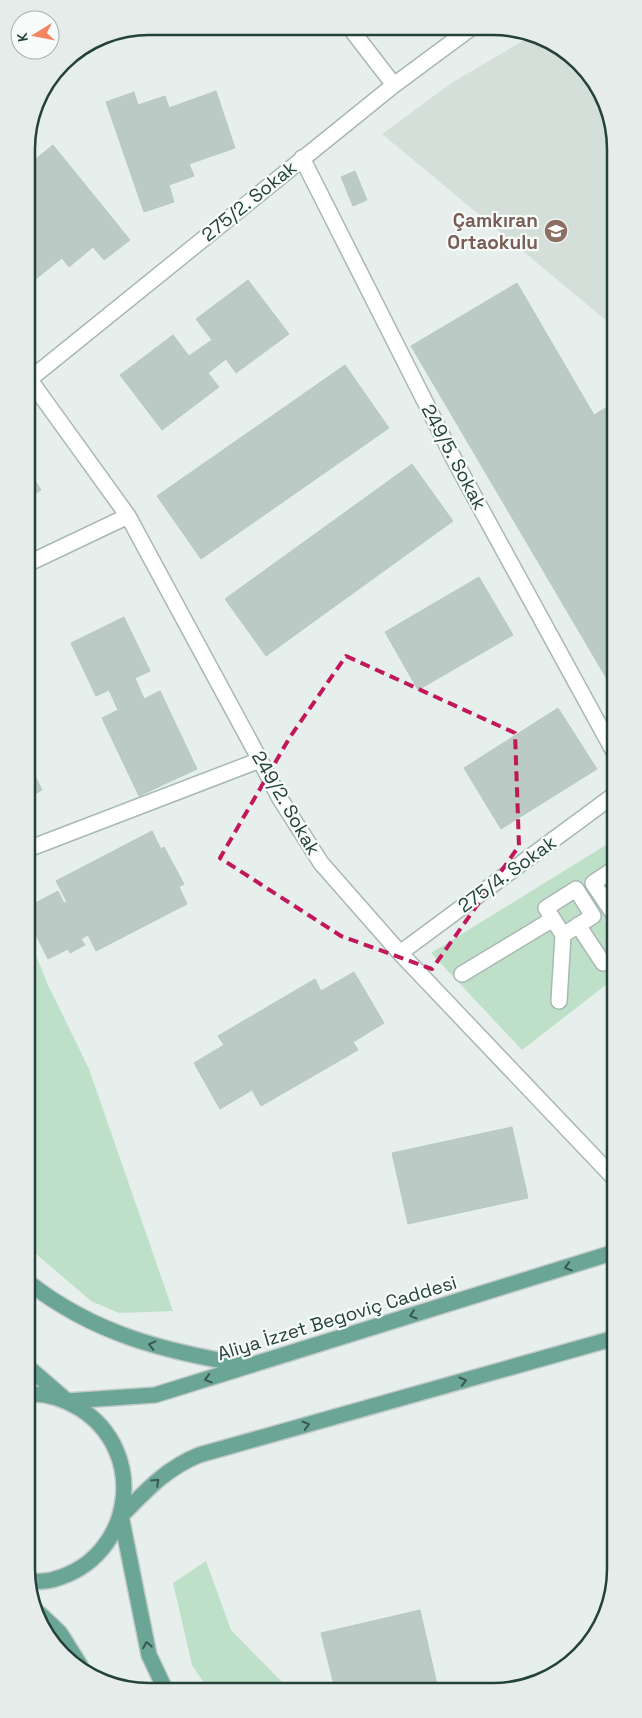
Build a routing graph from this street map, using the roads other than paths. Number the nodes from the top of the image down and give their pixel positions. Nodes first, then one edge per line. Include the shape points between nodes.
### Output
1 (355, 35) edge
2 (462, 35) edge
3 (394, 85) junction
4 (302, 158) junction
5 (35, 372) edge
6 (35, 388) edge
7 (128, 516) junction
8 (35, 560) edge
9 (607, 739) edge
10 (260, 760) junction
11 (607, 800) edge
12 (35, 845) edge
13 (607, 874) edge
14 (598, 891) junction
15 (583, 900) junction
16 (607, 905) edge
17 (553, 918) junction
18 (578, 925) junction
19 (563, 935) junction
20 (400, 953) junction
21 (603, 963) dead end
22 (462, 974) dead end
23 (559, 1001) dead end
24 (607, 1171) edge
25 (607, 1254) edge
26 (35, 1287) edge
27 (607, 1340) edge
28 (251, 1365) junction
29 (35, 1373) edge
30 (35, 1394) edge
31 (67, 1401) junction
32 (121, 1516) junction
33 (36, 1581) edge
34 (48, 1622) edge
35 (71, 1651) edge
36 (162, 1683) edge

1 - 3 street
2 - 3 street, 275/2. Sokak
3 - 4 street, 275/2. Sokak
4 - 5 street, 275/2. Sokak
4 - 9 street, 249/5. Sokak via 457,465
6 - 7 street, 249/2. Sokak
7 - 8 street
7 - 10 street, 249/2. Sokak
10 - 12 street
10 - 20 street, 249/2. Sokak via 279,797 321,863
11 - 20 street, 275/4. Sokak
13 - 14 street via 593,883
14 - 15 street
14 - 16 street
15 - 17 street via 576,889 556,894 546,908
15 - 18 street via 593,916
17 - 19 street
17 - 22 street
18 - 19 street
18 - 21 street
19 - 23 street
20 - 24 street, 249/2. Sokak
25 -> 28 main road, Aliya İzzet Begoviç Caddesi
28 -> 26 main road via 196,1356 123,1336 70,1312
32 -> 27 main road via 165,1473 199,1455
28 -> 31 main road, Aliya İzzet Begoviç Caddesi via 156,1395
29 - 31 main road
30 - 31 main road
31 - 32 main road via 91,1415 109,1436 120,1461 125,1488
32 - 33 main road via 106,1544 84,1566 55,1579
36 -> 32 main road via 149,1656
34 - 35 main road

